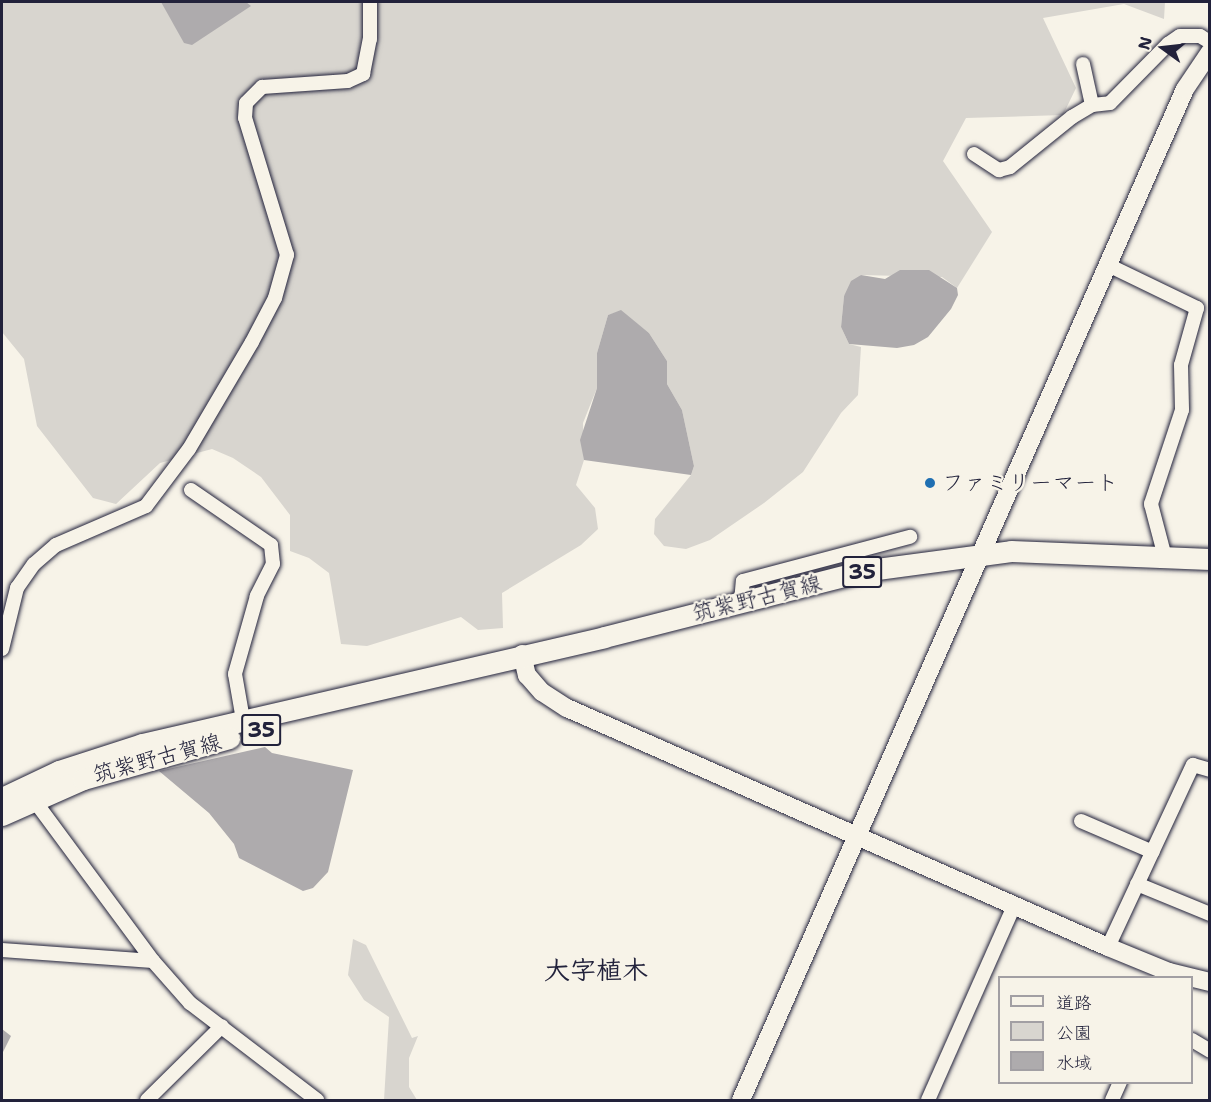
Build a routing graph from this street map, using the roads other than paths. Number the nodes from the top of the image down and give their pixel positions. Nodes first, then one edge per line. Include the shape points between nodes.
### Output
1 (369, 2) edge
2 (1209, 42) edge
3 (1209, 52) edge
4 (1083, 64) dead end
5 (1092, 105) junction
6 (974, 154) dead end
7 (1108, 265) junction
8 (1203, 306) edge
9 (191, 490) dead end
10 (910, 537) dead end
11 (983, 553) junction
12 (1165, 557) junction
13 (1209, 559) edge
14 (741, 602) junction
15 (2, 649) edge
16 (522, 654) junction
17 (243, 720) junction
18 (1209, 770) edge
19 (27, 792) junction
20 (2, 798) edge
21 (2, 815) edge
22 (1081, 821) dead end
23 (858, 837) junction
24 (1152, 852) junction
25 (1137, 884) junction
26 (1014, 906) junction
27 (1209, 914) edge
28 (1108, 947) junction
29 (2, 950) edge
30 (153, 961) junction
31 (1168, 975) edge
32 (1193, 979) edge
33 (1209, 982) edge
34 (222, 1026) junction
35 (1193, 1041) edge
36 (1209, 1051) edge
37 (1120, 1084) edge
38 (147, 1101) edge
39 (316, 1101) edge
40 (741, 1101) edge
41 (928, 1101) edge
42 (1113, 1101) edge

1 - 15 street via 370,39 363,74 348,81 262,87 246,103 246,118 287,255 275,298 252,342 189,448 146,506 56,545 34,564 16,588
2 - 5 street via 1200,36 1180,36 1110,103
3 - 7 street via 1185,89
4 - 5 street
5 - 6 street via 1010,168 999,170
7 - 8 street
7 - 11 street
8 - 12 street via 1181,365 1182,411 1151,504
9 - 17 street via 271,545 273,564 257,596 235,674
10 - 14 street via 743,581
11 - 12 main road, 筑紫野古賀線 / 35
11 - 14 main road, 筑紫野古賀線 / 35 via 862,572
11 - 23 street
12 - 13 main road, 筑紫野古賀線 / 35
14 - 16 main road, 筑紫野古賀線 / 35
16 - 17 main road, 筑紫野古賀線 / 35
16 - 19 main road, 筑紫野古賀線 / 35 via 493,674
16 - 23 street via 527,675 542,692 567,708
17 - 19 main road, 筑紫野古賀線 / 35 via 142,744
18 - 24 street via 1193,765
19 - 20 main road, 筑紫野古賀線 / 35
19 - 21 main road, 筑紫野古賀線 / 35
19 - 30 street
22 - 24 street
23 - 26 street
23 - 40 street
24 - 25 street
25 - 27 street
25 - 28 street
26 - 28 street
26 - 41 street
28 - 31 street
29 - 30 street
30 - 34 street via 190,1003
32 - 33 street
34 - 38 street
34 - 39 street
35 - 36 street
37 - 42 street

